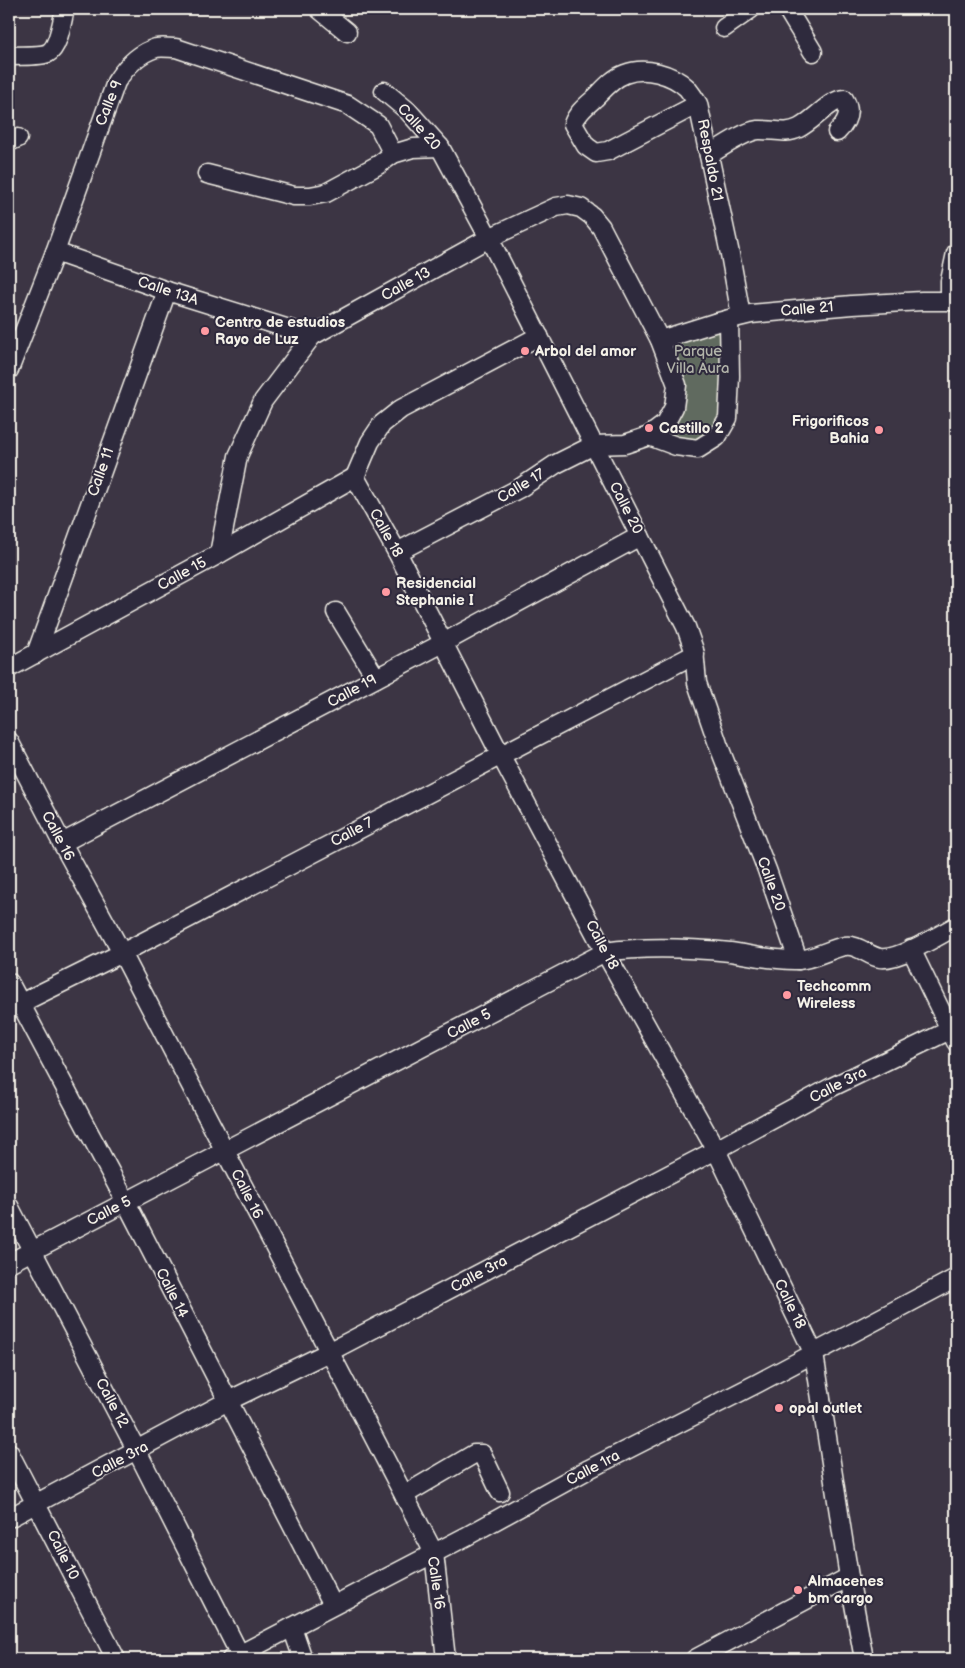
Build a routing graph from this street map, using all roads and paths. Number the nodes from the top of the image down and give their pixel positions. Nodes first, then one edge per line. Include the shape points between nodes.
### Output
1 (65, 9) edge
2 (319, 9) edge
3 (751, 9) edge
4 (787, 9) edge
5 (724, 28) dead end
6 (347, 32) dead end
7 (813, 52) dead end
8 (9, 56) edge
9 (384, 90) dead end
10 (698, 104) junction
11 (837, 132) dead end
12 (440, 147) junction
13 (393, 154) junction
14 (710, 155) junction
15 (207, 174) dead end
16 (489, 238) junction
17 (54, 252) junction
18 (956, 253) edge
19 (167, 291) junction
20 (953, 301) edge
21 (735, 318) junction
22 (312, 336) junction
23 (539, 336) junction
24 (660, 340) junction
25 (9, 370) edge
26 (649, 436) junction
27 (594, 445) junction
28 (355, 477) junction
29 (640, 536) junction
30 (397, 552) junction
31 (219, 554) junction
32 (336, 612) dead end
33 (443, 643) junction
34 (36, 654) junction
35 (695, 654) junction
36 (9, 668) edge
37 (376, 678) junction
38 (9, 741) edge
39 (500, 754) junction
40 (62, 843) junction
41 (956, 926) edge
42 (911, 950) junction
43 (605, 952) junction
44 (122, 953) junction
45 (798, 960) junction
46 (9, 982) edge
47 (14, 1006) edge
48 (953, 1036) edge
49 (716, 1150) junction
50 (225, 1151) junction
51 (126, 1202) junction
52 (9, 1206) edge
53 (32, 1252) junction
54 (9, 1263) edge
55 (956, 1278) edge
56 (329, 1352) junction
57 (814, 1354) junction
58 (228, 1401) junction
59 (137, 1451) junction
60 (9, 1452) edge
61 (500, 1492) dead end
62 (404, 1495) junction
63 (37, 1503) junction
64 (9, 1518) edge
65 (434, 1553) junction
66 (848, 1578) junction
67 (333, 1605) junction
68 (292, 1627) junction
69 (236, 1657) edge
70 (116, 1659) edge
71 (302, 1659) edge
72 (446, 1659) edge
73 (695, 1659) edge
74 (864, 1659) edge

1 - 8 street via 53,49 47,54
2 - 6 street
3 - 5 street
4 - 7 street
9 - 12 street, Calle 20
10 - 10 street, Respaldo 21 via 687,88 673,79 639,70 612,82 576,116 573,124 586,146 596,153 608,152
10 - 14 street, Respaldo 21
11 - 14 street via 844,126 849,113 844,100 836,101 798,129 789,132 757,130
12 - 13 street via 413,148
12 - 16 street, Calle 20
13 - 15 street via 326,193 310,196 294,196
13 - 17 street, Calle 9 via 378,125 348,105 176,48 156,48 125,68 116,82
14 - 21 street, Respaldo 21 via 730,254
16 - 22 street, Calle 13
16 - 23 street, Calle 20
16 - 24 street, Calle 13 via 556,207 581,208 601,226
17 - 19 street, Calle 13A
17 - 25 street, Calle 9
18 - 20 street via 950,282
19 - 22 street, Calle 13A
19 - 34 street, Calle 11
20 - 21 street, Calle 21 via 800,309
21 - 24 street, Calle 21
21 - 26 street via 728,418 717,437 698,449 676,446
22 - 31 street, Calle 13 via 263,401 238,456
23 - 27 street, Calle 20
23 - 28 street via 401,409 382,424 370,442
24 - 26 street, Calle 17 via 677,385 674,407 665,424
26 - 27 street, Calle 17 via 625,444
27 - 29 street, Calle 20
27 - 30 street, Calle 17
28 - 30 street, Calle 18
28 - 31 street, Calle 15
29 - 33 street, Calle 19
29 - 35 street, Calle 20 via 686,627
30 - 33 street, Calle 18
31 - 34 street, Calle 15
32 - 37 street
33 - 37 street, Calle 19
33 - 39 street, Calle 18
34 - 36 street, Calle 15
35 - 39 street, Calle 7
35 - 45 street, Calle 20 via 697,684
37 - 40 street, Calle 19
38 - 40 street, Calle 16
39 - 43 street, Calle 18
39 - 44 street, Calle 7
40 - 44 street, Calle 16
41 - 42 street, Calle 5
42 - 45 street, Calle 5 via 885,959 846,946
42 - 48 street
43 - 45 street, Calle 5 via 658,948
43 - 49 street, Calle 18
43 - 50 street, Calle 5
44 - 47 street, Calle 7
44 - 50 street, Calle 16
46 - 47 street, Calle 14
47 - 51 street, Calle 14
48 - 49 street, Calle 3ra via 832,1087
49 - 56 street, Calle 3ra
49 - 57 street, Calle 18
50 - 51 street, Calle 5
50 - 56 street, Calle 16
51 - 53 street, Calle 5
51 - 58 street, Calle 14
52 - 53 street, Calle 12
53 - 54 street, Calle 5
53 - 59 street, Calle 12
55 - 57 street, Calle 1ra
56 - 58 street, Calle 3ra
56 - 62 street, Calle 16
57 - 65 street, Calle 1ra via 589,1469
57 - 66 street, Calle 18
58 - 59 street, Calle 3ra
58 - 67 street, Calle 14
59 - 63 street, Calle 3ra
59 - 69 street, Calle 12
60 - 63 street, Calle 10
61 - 62 street via 482,1454 474,1454
62 - 65 street, Calle 16
63 - 64 street, Calle 3ra
63 - 70 street, Calle 10
65 - 67 street, Calle 1ra
65 - 72 street, Calle 16
66 - 73 street
66 - 74 street, Calle 18
67 - 68 street, Calle 1ra
68 - 69 street, Calle 1ra
68 - 71 street

